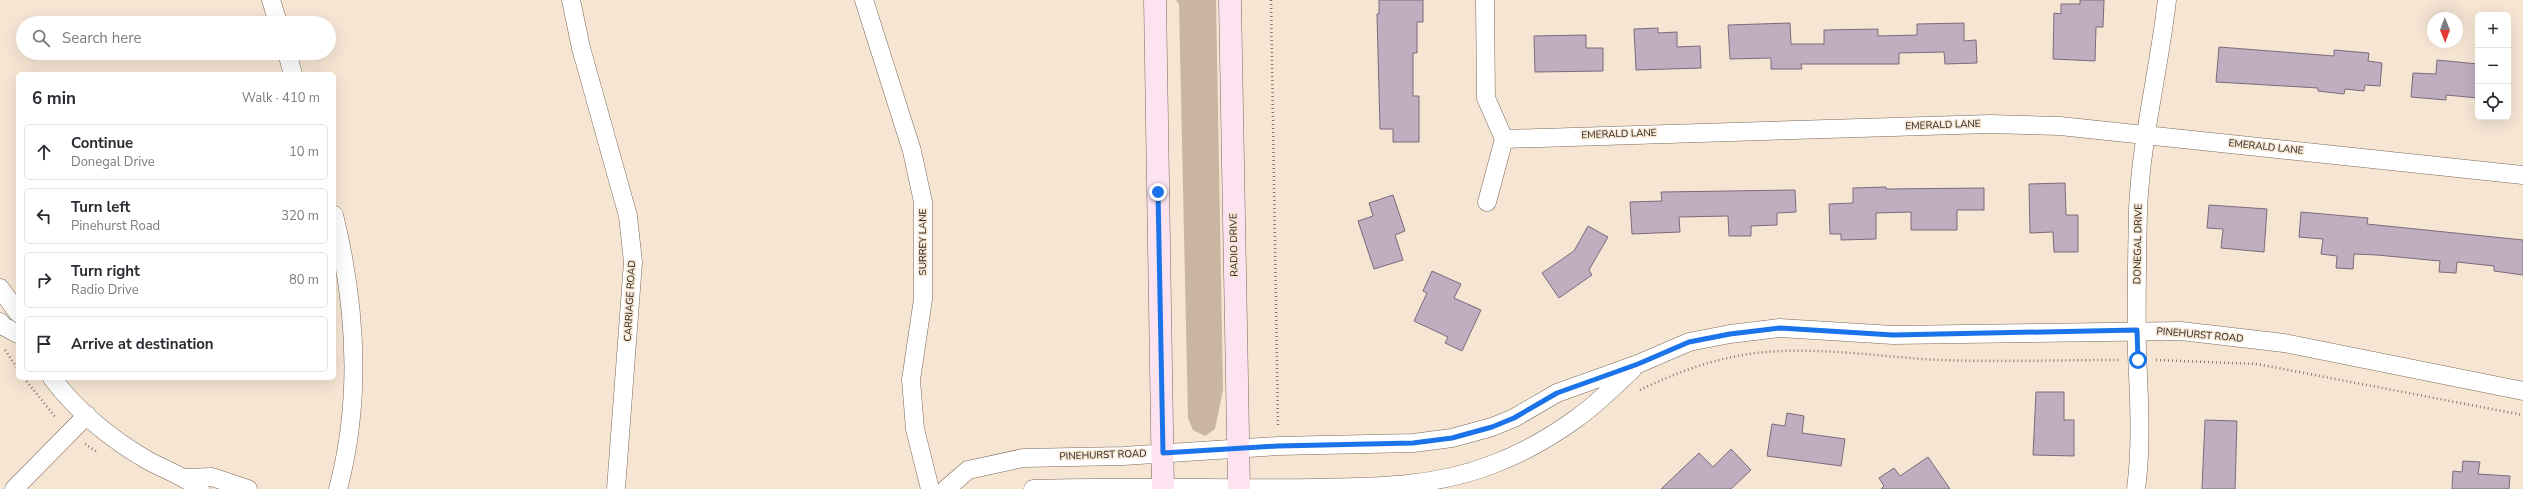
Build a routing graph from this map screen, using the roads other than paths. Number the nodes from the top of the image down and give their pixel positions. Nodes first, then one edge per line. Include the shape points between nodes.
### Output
1 (271, 0) edge
2 (571, 0) edge
3 (864, 0) edge
4 (1155, 0) edge
5 (1230, 0) edge
6 (1485, 0) edge
7 (2167, 0) edge
8 (276, 16) edge
9 (289, 60) edge
10 (292, 72) edge
11 (2145, 134) junction
12 (1504, 139) junction
13 (2523, 174) edge
14 (1487, 202) dead end
15 (336, 226) edge
16 (0, 288) edge
17 (16, 310) edge
18 (0, 322) edge
19 (2137, 330) junction
20 (16, 333) edge
21 (1638, 364) junction
22 (54, 380) edge
23 (2523, 391) edge
24 (87, 415) junction
25 (1238, 449) junction
26 (1163, 453) junction
27 (186, 478) junction
28 (1163, 488) edge
29 (14, 489) edge
30 (200, 489) edge
31 (248, 489) edge
32 (338, 489) edge
33 (616, 489) edge
34 (930, 489) edge
35 (946, 489) edge
36 (1033, 489) edge
37 (1239, 489) edge
38 (2136, 489) edge

1 - 8 street
2 - 33 street, CARRIAGE ROAD via 581,48 628,216 633,262
3 - 34 street, SURREY LANE via 912,151 923,202 923,299 911,380 915,429
4 - 26 main road
5 - 25 main road, RADIO DRIVE
6 - 12 street via 1486,98
7 - 11 street, DONEGAL DRIVE
9 - 10 street
11 - 12 street, EMERALD LANE via 2060,126 1990,124
11 - 13 street, EMERALD LANE
11 - 19 street, DONEGAL DRIVE via 2138,209
12 - 14 street
15 - 32 street via 351,310 354,357 352,414
16 - 17 street
18 - 20 street
19 - 21 street, PINEHURST ROAD via 1893,335 1780,328 1689,342
19 - 23 street, PINEHURST ROAD via 2182,331 2284,342
19 - 38 street, DONEGAL DRIVE via 2140,428
21 - 25 street, PINEHURST ROAD via 1557,393 1514,418 1492,427 1452,438 1413,443
21 - 37 street, PINEHURST ROAD via 1578,418 1526,449 1472,472 1434,481 1386,486
22 - 24 street
24 - 27 street via 119,442 148,461
24 - 29 street
25 - 26 street, PINEHURST ROAD
25 - 37 main road, RADIO DRIVE
26 - 28 main road
26 - 35 street, PINEHURST ROAD via 1007,460 968,470
27 - 30 street
27 - 31 street via 212,477
28 - 36 street, PINEHURST ROAD
28 - 37 street, PINEHURST ROAD

